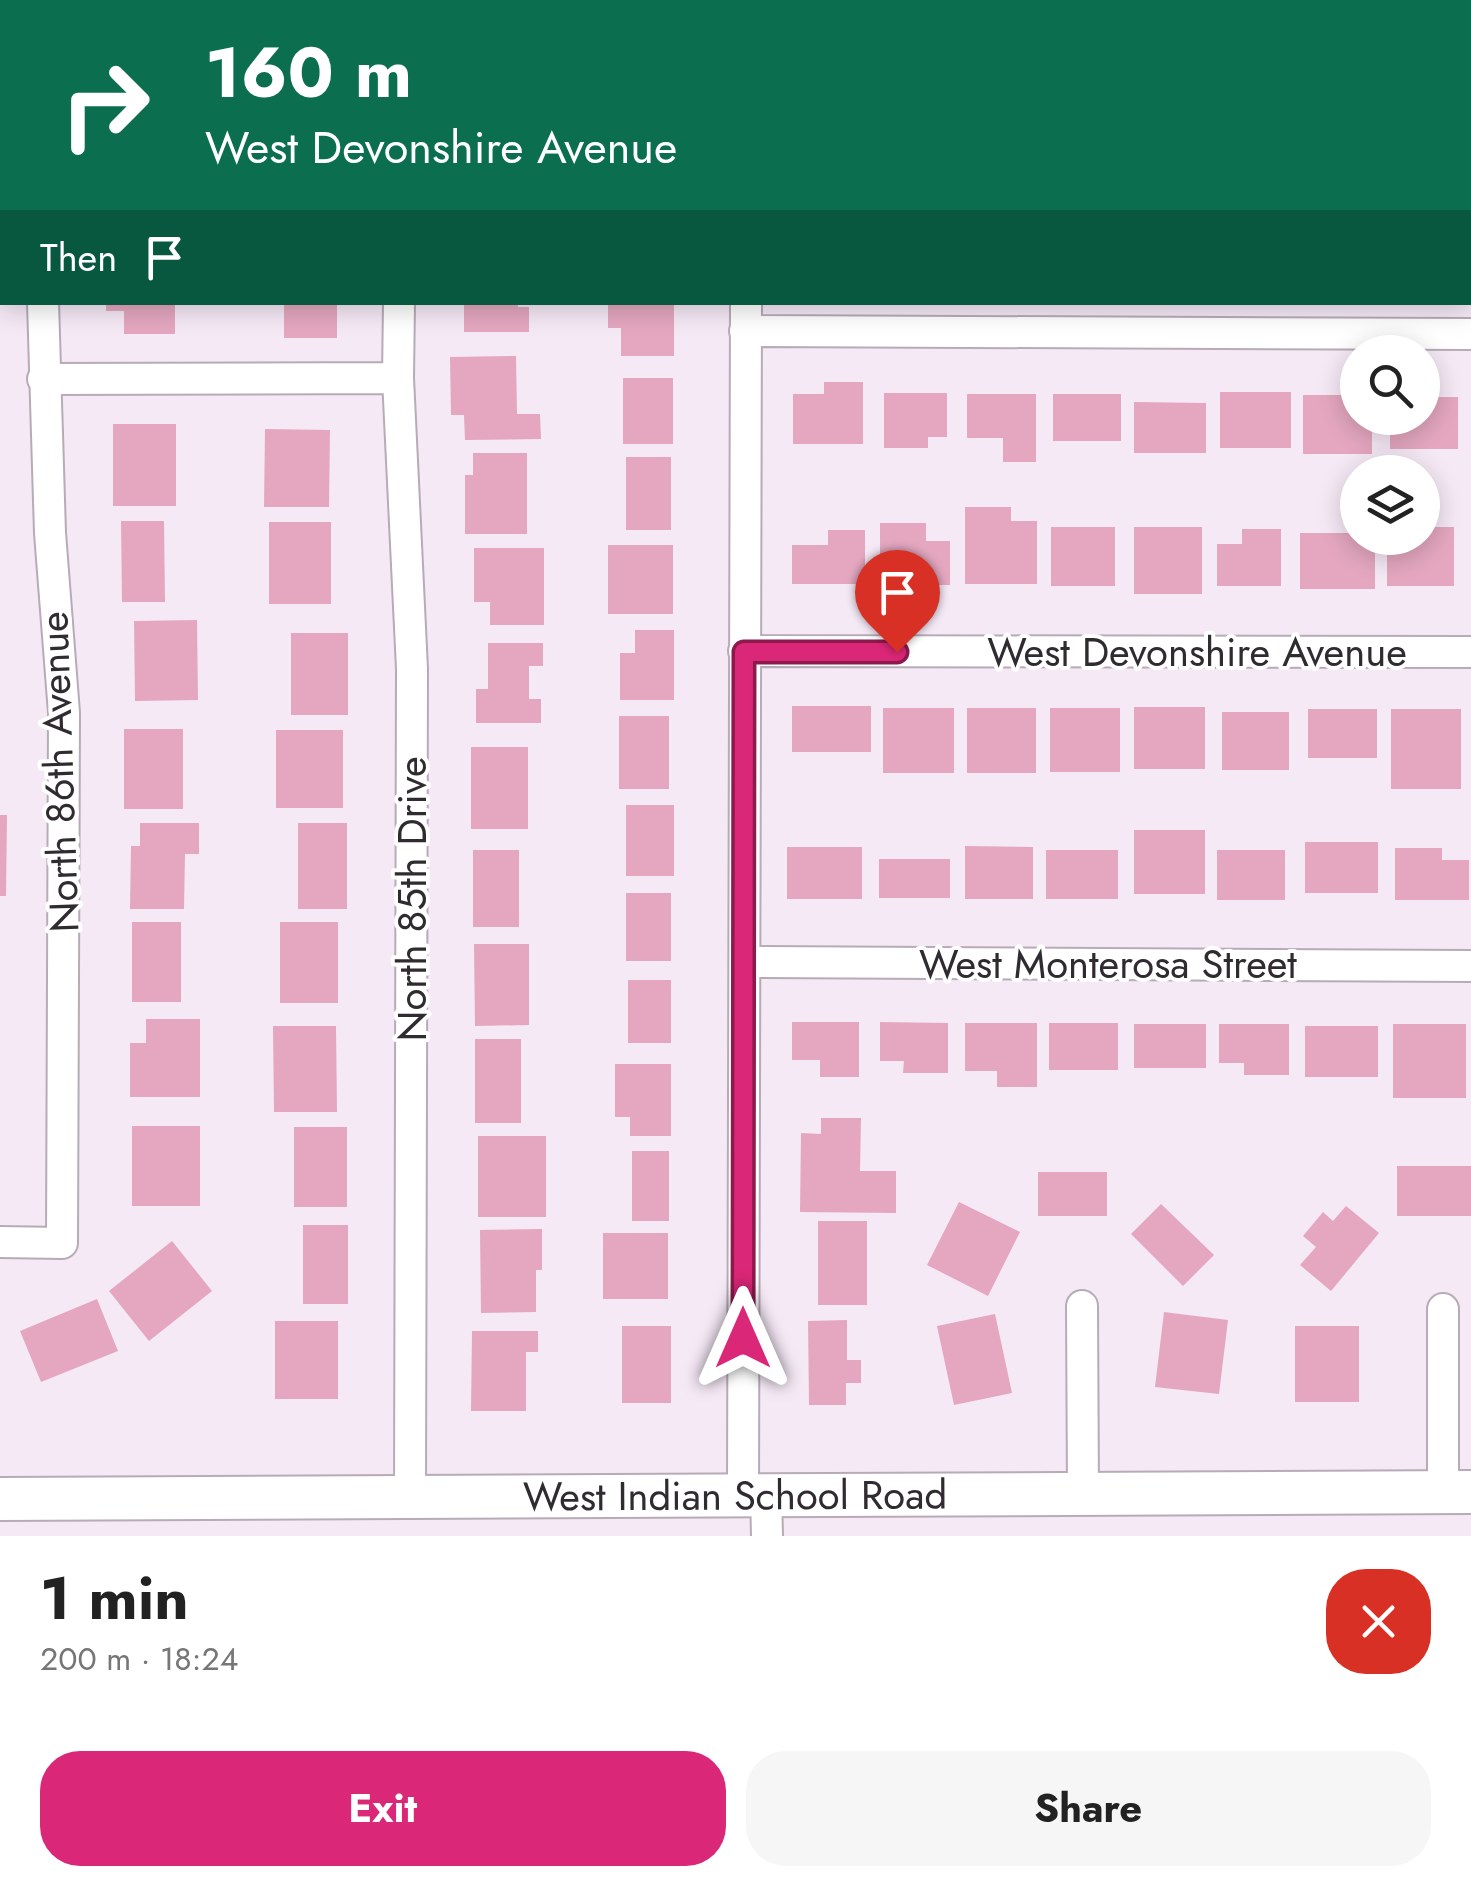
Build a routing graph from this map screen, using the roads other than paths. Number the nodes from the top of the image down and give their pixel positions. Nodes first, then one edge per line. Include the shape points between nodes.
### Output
1 (43, 305) edge
2 (399, 305) edge
3 (746, 317) edge
4 (1471, 334) edge
5 (43, 378) junction
6 (398, 378) junction
7 (744, 652) junction
8 (1471, 652) edge
9 (745, 962) junction
10 (1471, 966) edge
11 (0, 1242) edge
12 (1082, 1306) dead end
13 (1444, 1309) dead end
14 (1457, 1492) edge
15 (755, 1493) junction
16 (1083, 1494) junction
17 (410, 1497) junction
18 (0, 1499) edge
19 (767, 1536) edge

1 - 5 street, North 86th Avenue
2 - 6 street, North 85th Drive
3 - 4 street
3 - 7 street
5 - 6 street
5 - 11 street, North 86th Avenue via 64,712 62,1243
6 - 17 street, North 85th Drive via 412,669
7 - 8 street, West Devonshire Avenue
7 - 9 street
9 - 10 street, West Monterosa Street
9 - 15 street
12 - 16 street
13 - 14 street
14 - 16 main road, West Indian School Road
15 - 16 main road, West Indian School Road
15 - 17 main road, West Indian School Road
15 - 19 street
17 - 18 main road, West Indian School Road

